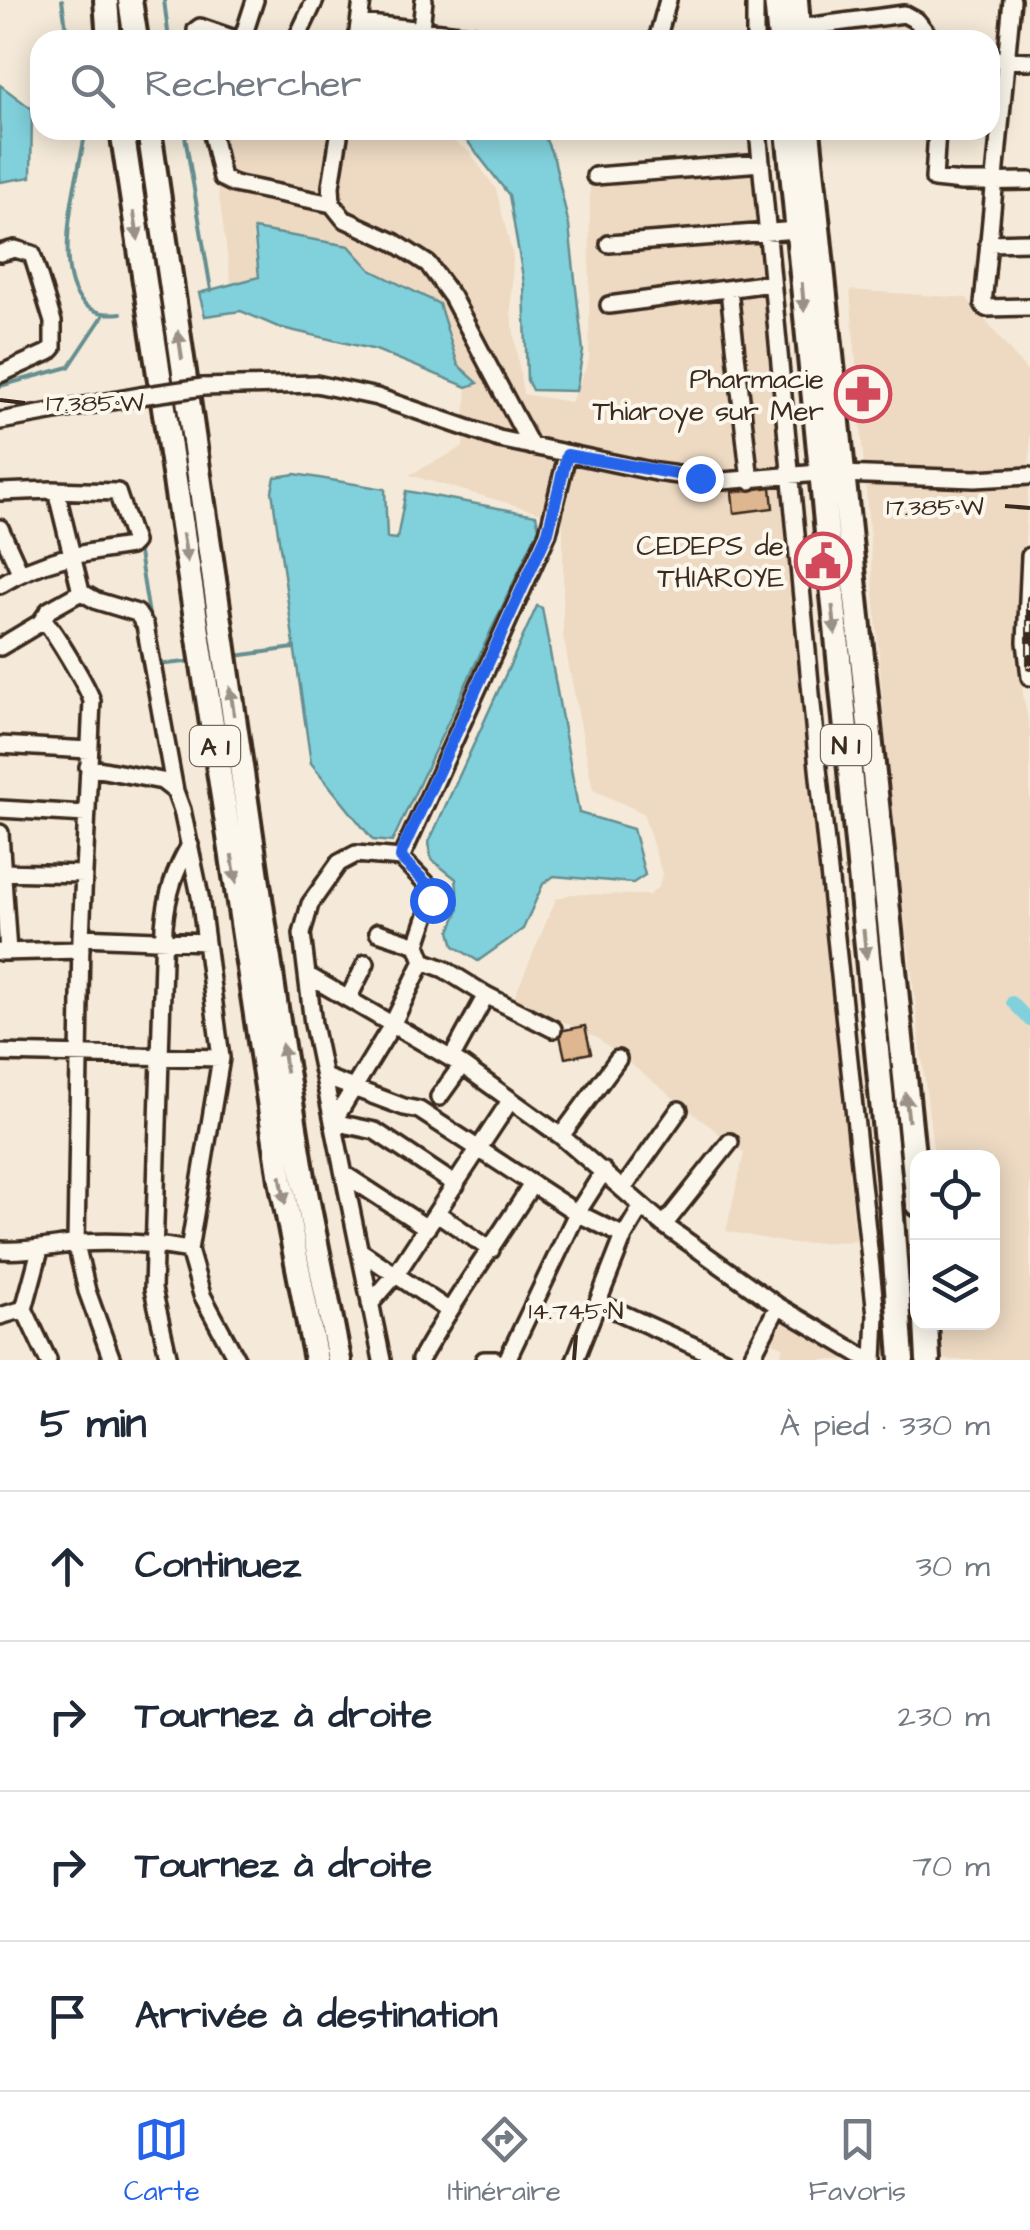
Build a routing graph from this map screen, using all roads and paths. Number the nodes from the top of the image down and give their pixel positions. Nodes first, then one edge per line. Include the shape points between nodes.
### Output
1 (106, 0) edge
2 (130, 0) edge
3 (255, 0) edge
4 (315, 0) edge
5 (362, 0) edge
6 (424, 0) edge
7 (668, 0) edge
8 (755, 0) edge
9 (776, 0) edge
10 (796, 0) edge
11 (1012, 0) edge
12 (421, 29) junction
13 (109, 30) edge
14 (134, 30) edge
15 (244, 30) edge
16 (301, 30) edge
17 (358, 30) edge
18 (400, 30) edge
19 (429, 30) edge
20 (660, 30) edge
21 (756, 30) edge
22 (789, 30) edge
23 (793, 30) edge
24 (823, 30) edge
25 (924, 30) edge
26 (1000, 51) edge
27 (1000, 60) edge
28 (1030, 61) edge
29 (124, 140) edge
30 (150, 140) edge
31 (213, 140) edge
32 (338, 140) edge
33 (759, 140) edge
34 (789, 140) edge
35 (809, 140) edge
36 (936, 140) edge
37 (995, 140) edge
38 (761, 163) junction
39 (595, 176) dead end
40 (1030, 180) edge
41 (994, 182) junction
42 (332, 204) junction
43 (797, 230) junction
44 (766, 233) junction
45 (1030, 242) edge
46 (988, 243) junction
47 (609, 244) dead end
48 (0, 253) edge
49 (770, 284) junction
50 (729, 290) junction
51 (609, 305) dead end
52 (1030, 308) edge
53 (0, 374) edge
54 (0, 421) edge
55 (531, 446) junction
56 (567, 455) junction
57 (830, 473) junction
58 (1030, 476) edge
59 (792, 477) junction
60 (750, 481) junction
61 (52, 490) junction
62 (0, 492) edge
63 (0, 528) edge
64 (73, 555) junction
65 (1030, 556) edge
66 (20, 572) junction
67 (0, 585) edge
68 (81, 592) junction
69 (1028, 598) edge
70 (44, 620) junction
71 (0, 647) edge
72 (1030, 677) edge
73 (0, 745) edge
74 (89, 758) junction
75 (175, 790) junction
76 (0, 808) edge
77 (86, 814) junction
78 (0, 833) edge
79 (190, 844) junction
80 (401, 858) junction
81 (2, 872) edge
82 (84, 874) junction
83 (378, 932) dead end
84 (164, 940) junction
85 (206, 942) junction
86 (81, 943) junction
87 (4, 952) edge
88 (420, 953) junction
89 (366, 962) dead end
90 (307, 975) junction
91 (486, 996) junction
92 (348, 999) junction
93 (392, 1025) junction
94 (553, 1030) dead end
95 (0, 1053) edge
96 (79, 1056) junction
97 (161, 1058) junction
98 (220, 1058) junction
99 (618, 1059) dead end
100 (456, 1062) junction
101 (324, 1077) junction
102 (354, 1087) junction
103 (438, 1097) dead end
104 (510, 1102) junction
105 (679, 1110) dead end
106 (333, 1122) junction
107 (562, 1136) junction
108 (730, 1142) dead end
109 (480, 1150) junction
110 (911, 1150) edge
111 (604, 1171) junction
112 (344, 1174) junction
113 (532, 1184) junction
114 (456, 1185) junction
115 (623, 1189) junction
116 (642, 1206) junction
117 (578, 1213) junction
118 (437, 1214) junction
119 (664, 1225) junction
120 (427, 1228) junction
121 (624, 1236) junction
122 (76, 1244) junction
123 (156, 1244) junction
124 (0, 1250) edge
125 (40, 1250) junction
126 (190, 1250) junction
127 (359, 1250) junction
128 (491, 1250) junction
129 (396, 1274) junction
130 (370, 1304) junction
131 (599, 1304) junction
132 (778, 1306) junction
133 (24, 1309) junction
134 (448, 1310) junction
135 (0, 1316) edge
136 (926, 1330) edge
137 (385, 1358) edge
138 (48, 1360) edge
139 (112, 1360) edge
140 (169, 1360) edge
141 (237, 1360) edge
142 (316, 1360) edge
143 (339, 1360) edge
144 (420, 1360) edge
145 (484, 1360) edge
146 (494, 1360) edge
147 (506, 1360) edge
148 (576, 1360) edge
149 (725, 1360) edge
150 (750, 1360) edge
151 (872, 1360) edge
152 (902, 1360) edge
153 (928, 1360) edge

1 - 13 highway
2 - 14 highway
3 - 15 street
4 - 16 street
5 - 17 street
6 - 12 street
7 - 20 street
8 - 21 street
9 - 22 highway
10 - 23 highway
11 - 26 street
12 - 18 street
12 - 19 street
24 - 25 street via 904,14
27 - 28 street
29 -> 142 highway, A 1 via 281,1180
143 -> 30 highway, A 1 via 277,1015
31 - 42 street via 222,178
32 - 42 street
33 - 38 street
34 - 43 highway, N 1
35 - 57 highway, N 1
36 - 41 street via 934,178
37 - 41 street
38 - 39 street
38 - 44 street
40 - 41 street
41 - 46 street
42 - 55 street via 344,219 428,264
43 - 44 street
43 -> 57 highway, N 1
44 - 47 street
44 - 49 street
45 - 46 street
46 - 52 street via 984,307
48 - 53 street via 16,248 32,254 54,328 54,348
49 - 50 street
49 - 59 street
50 - 51 street
50 - 60 street
54 - 55 street, bridge via 203,388 316,384 377,396
55 - 56 street
56 - 60 street
56 - 80 street via 548,532
57 - 58 street
57 - 59 street
110 -> 57 highway, N 1
57 -> 152 highway, N 1
59 - 60 street
59 - 151 street via 876,1315
61 - 62 street
61 - 64 street
61 - 64 street via 117,492 134,538 130,546
63 - 66 street
64 - 66 street
64 - 68 street
65 - 69 street
66 - 67 street
68 - 70 street via 48,610
68 - 75 street via 137,612 145,624
69 - 72 street
70 - 71 street
70 - 74 street via 88,685
73 - 74 street
74 - 75 street
74 - 77 street
75 - 79 street
76 - 77 street
77 - 82 street
78 - 81 street
79 - 84 street via 166,896
79 - 85 street
80 - 88 street via 426,883 432,900
80 - 90 street via 356,854 339,863 310,904 302,934
81 - 82 street
81 - 87 street
82 - 86 street
83 - 88 street
84 - 85 street
84 - 86 street
84 - 97 street
85 - 98 street
86 - 87 street
86 - 96 street
88 - 91 street
88 - 93 street
89 - 92 street
90 - 92 street
90 - 101 street
91 - 94 street
91 - 100 street
92 - 93 street
93 - 100 street
93 - 102 street
95 - 96 street
96 - 97 street
96 - 122 street
97 - 98 street
97 - 123 street
98 - 126 street
99 - 107 street
100 - 103 street
100 - 104 street
101 - 102 street
101 - 106 street
102 - 106 street
102 - 109 street via 419,1110
104 - 107 street
104 - 109 street
105 - 115 street
106 - 112 street
106 - 114 street via 389,1138
107 - 111 street
108 - 119 street
109 - 113 street
109 - 114 street
111 - 115 street
111 - 117 street
112 - 120 street
112 - 127 street
113 - 117 street
113 - 128 street
114 - 118 street
115 - 116 street
116 - 119 street
116 - 121 street
117 - 121 street
117 - 147 street
118 - 120 street
118 - 128 street
119 - 132 street
120 - 129 street
121 - 131 street
122 - 123 street
122 - 125 street
122 - 139 street
123 - 126 street
123 - 140 street via 153,1288
124 - 125 street
125 - 133 street
126 - 141 street via 202,1295
127 - 129 street
127 - 130 street
128 - 134 street
129 - 130 street
129 - 134 street
130 - 137 street
131 - 148 street
131 - 149 street
132 - 150 street
132 - 151 street
133 - 135 street
133 - 138 street
134 - 144 street
136 - 153 highway
145 - 146 street

